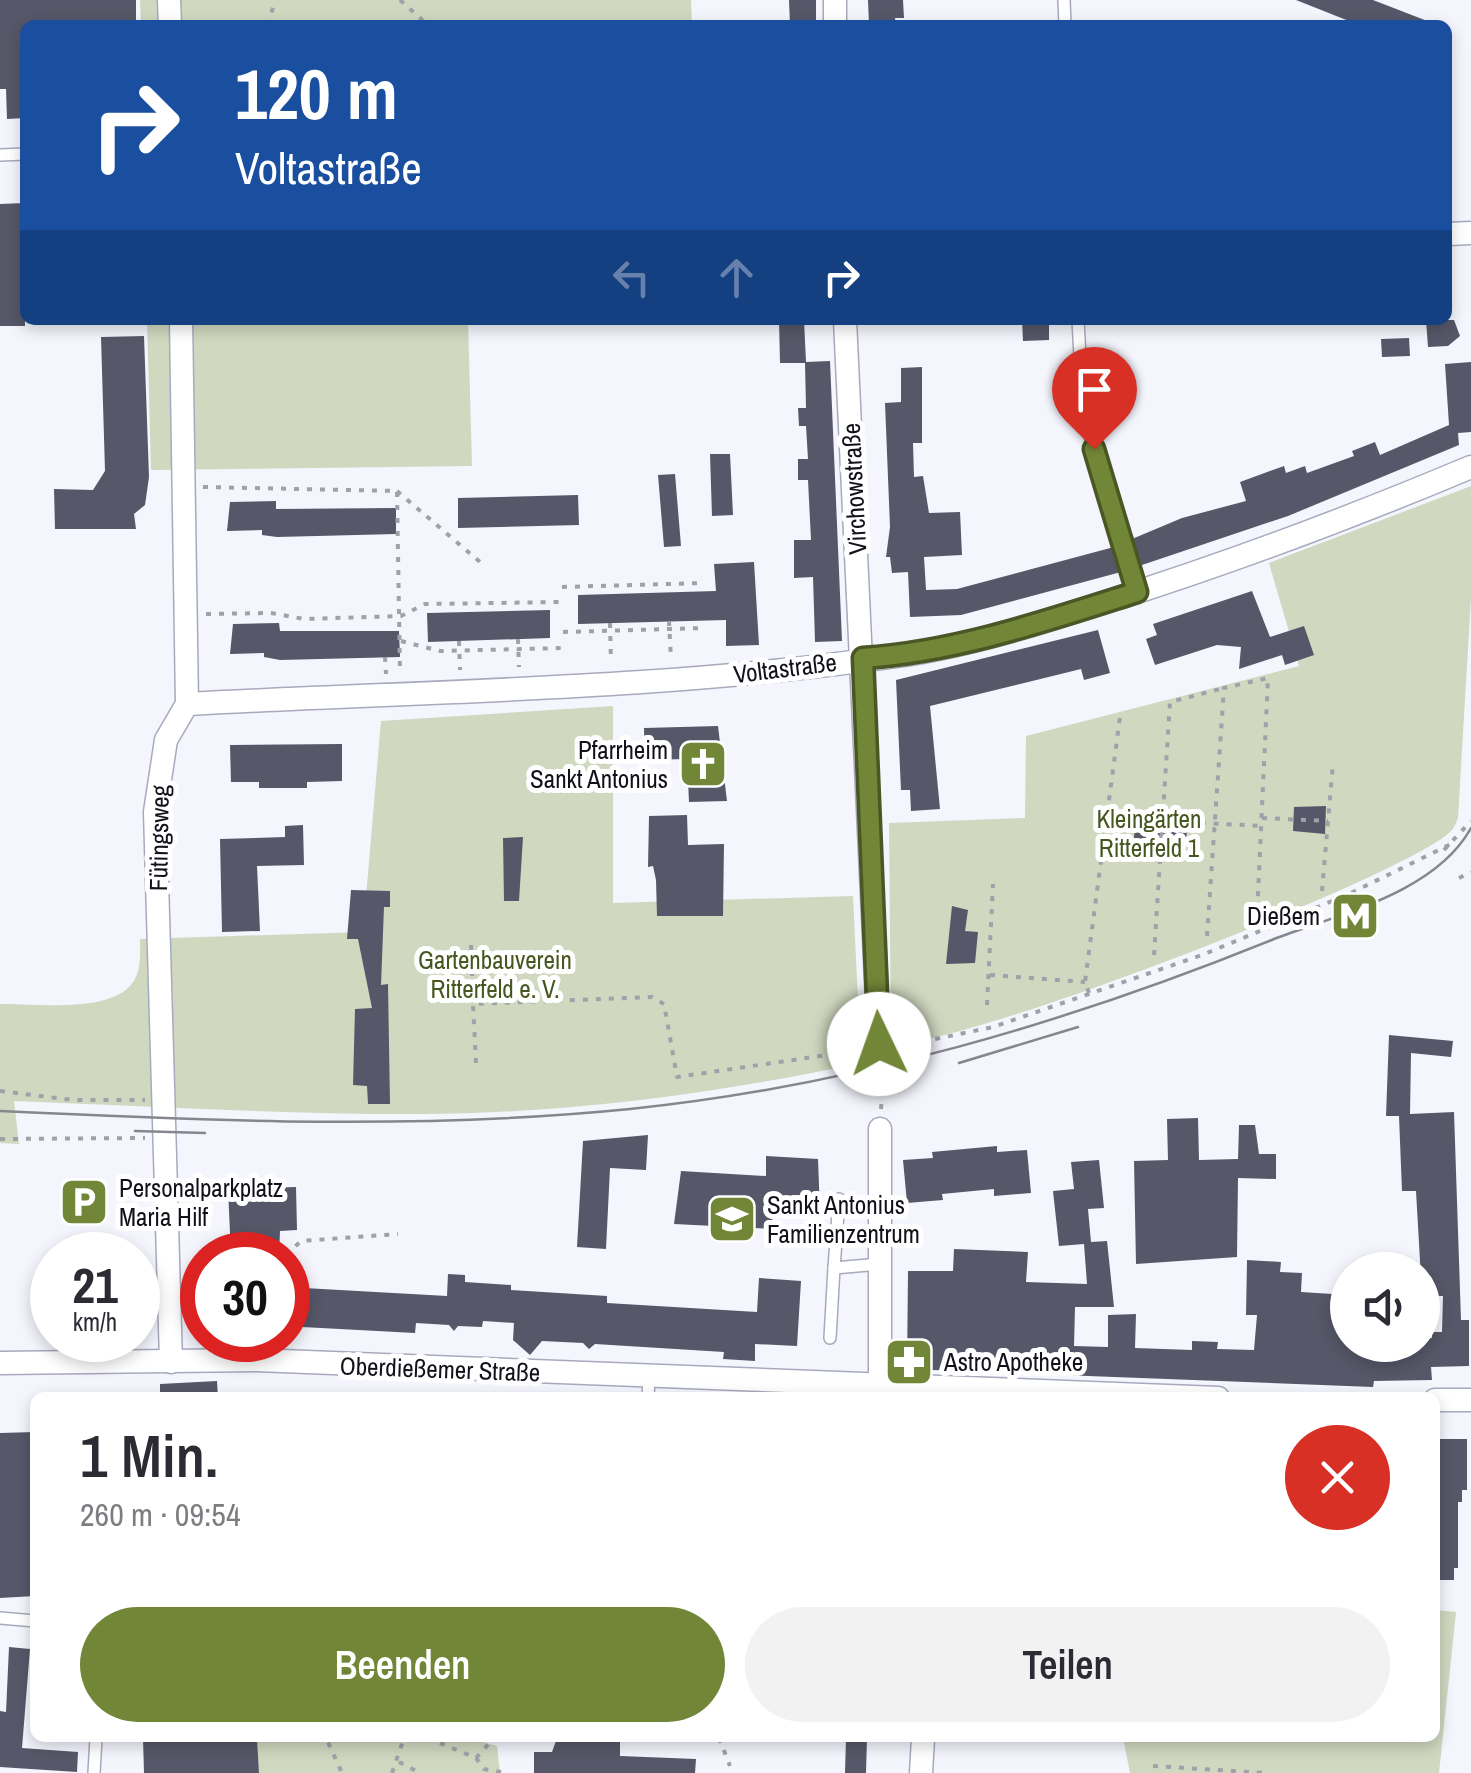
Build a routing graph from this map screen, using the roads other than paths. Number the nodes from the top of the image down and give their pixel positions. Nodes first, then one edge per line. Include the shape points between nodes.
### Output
1 (181, 325) edge
2 (845, 325) edge
3 (1078, 325) edge
4 (1471, 468) edge
5 (1137, 592) junction
6 (863, 658) junction
7 (187, 704) junction
8 (881, 1047) road end
9 (880, 1129) road end
10 (839, 1199) dead end
11 (880, 1264) junction
12 (834, 1268) junction
13 (830, 1338) dead end
14 (171, 1362) junction
15 (0, 1363) edge
16 (880, 1386) junction
17 (649, 1387) edge
18 (925, 1392) edge
19 (1440, 1400) edge
20 (1471, 1400) edge
21 (0, 1618) edge
22 (30, 1621) edge
23 (96, 1742) edge
24 (923, 1742) edge
25 (94, 1773) edge
26 (921, 1773) edge

1 - 7 street, Fütingsweg
2 - 6 street, Virchowstraße
3 - 5 lane via 1083,413
4 - 5 street, Voltastraße via 1302,537
5 - 6 street, Voltastraße via 1036,624
6 - 7 street, Voltastraße via 672,679
6 - 8 street, Virchowstraße
7 - 14 street, Fütingsweg via 166,740 154,812
9 - 11 street
10 - 12 lane
11 - 12 lane
11 - 16 street
12 - 13 lane
14 - 15 street, Oberdießemer Straße
14 - 17 street, Oberdießemer Straße via 256,1360
16 - 17 street, Oberdießemer Straße
16 - 18 street, Oberdießemer Straße
19 - 20 street
21 - 22 lane
23 - 25 lane
24 - 26 street

